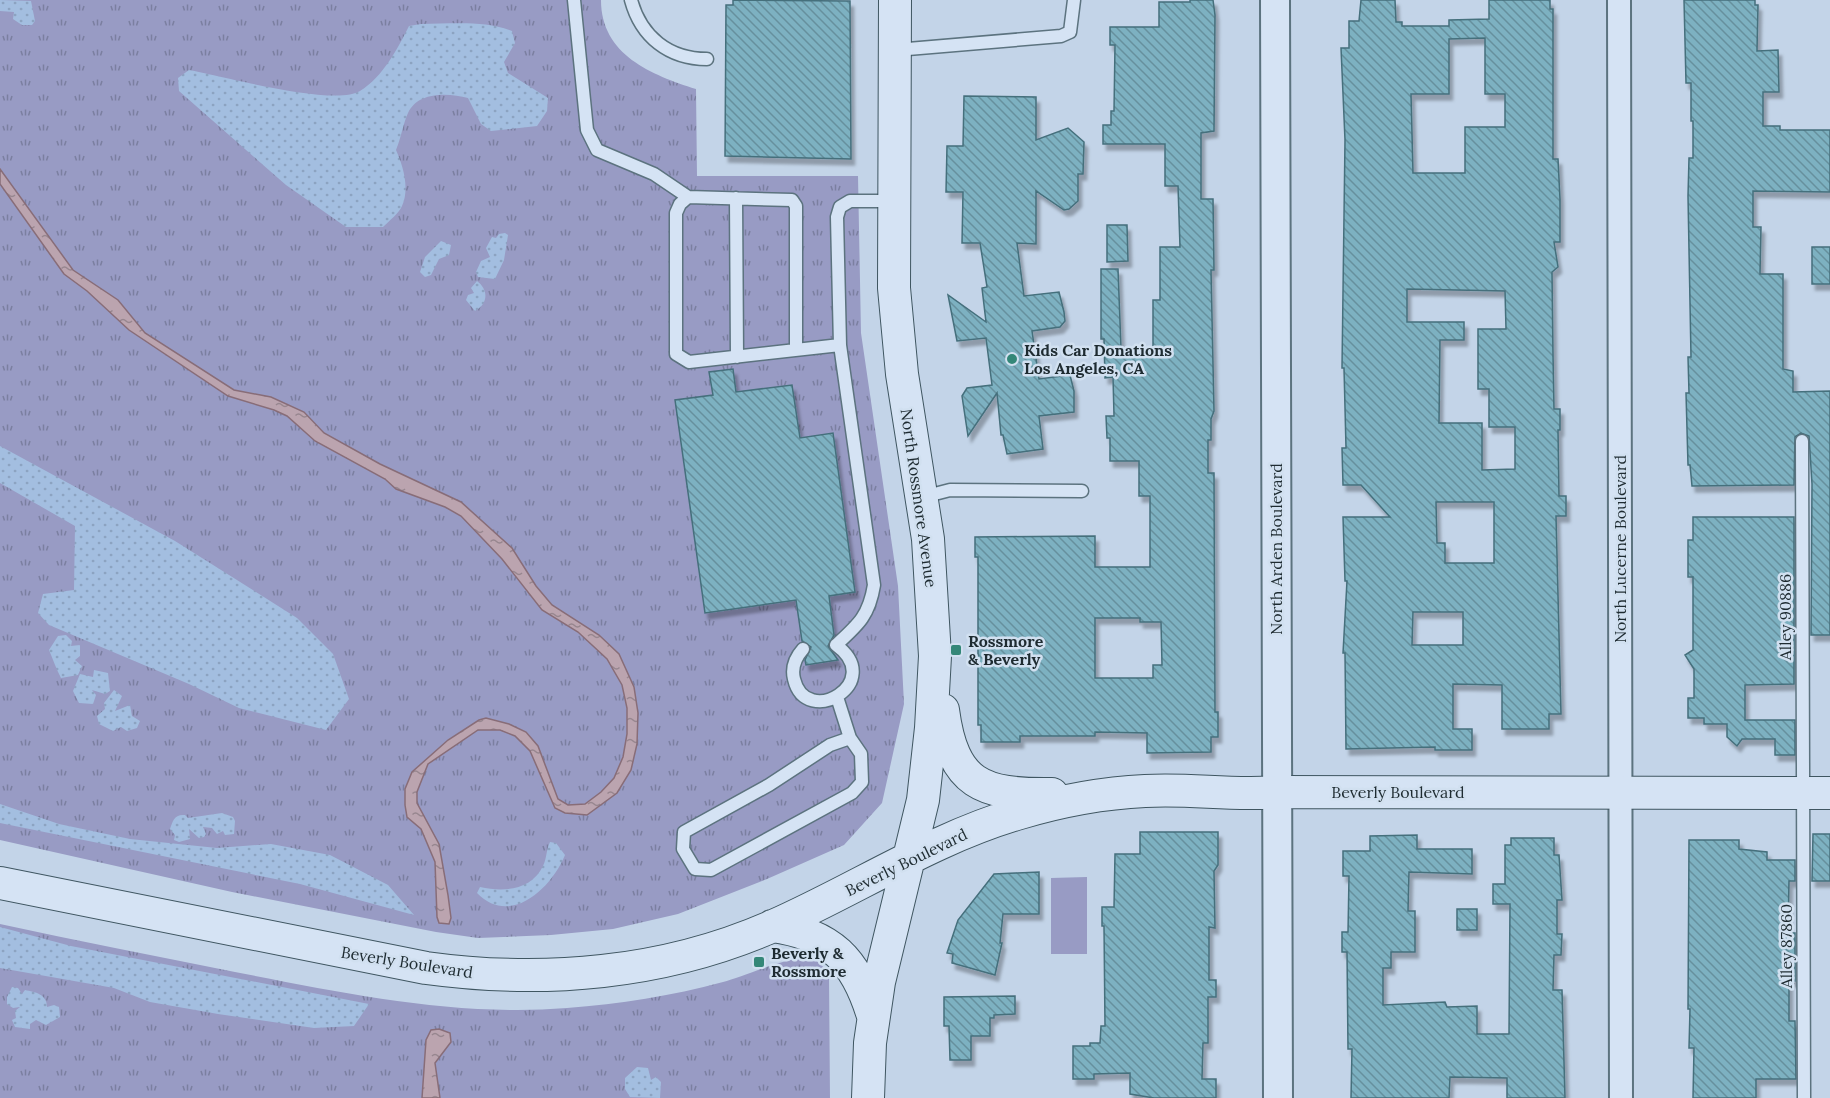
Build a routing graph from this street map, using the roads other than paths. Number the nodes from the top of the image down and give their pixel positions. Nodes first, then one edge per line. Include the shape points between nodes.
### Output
1 (574, 0) edge
2 (631, 0) edge
3 (895, 0) edge
4 (1074, 0) edge
5 (1275, 0) edge
6 (1619, 0) edge
7 (896, 50) junction
8 (707, 58) dead end
9 (688, 197) junction
10 (736, 198) junction
11 (893, 201) junction
12 (840, 345) junction
13 (796, 349) junction
14 (737, 357) junction
15 (1802, 441) dead end
16 (1082, 491) dead end
17 (922, 498) junction
18 (803, 649) dead end
19 (935, 656) junction
20 (837, 697) junction
21 (850, 738) junction
22 (1146, 791) junction
23 (1277, 792) junction
24 (1620, 792) junction
25 (1816, 793) edge
26 (907, 861) junction
27 (0, 883) edge
28 (772, 926) junction
29 (873, 1016) junction
30 (868, 1098) edge
31 (1278, 1098) edge
32 (1621, 1098) edge
33 (1804, 1098) edge

1 - 9 lane via 584,111 591,142 597,150 654,174
2 - 8 lane via 635,15 657,44 688,59
3 - 7 main road, North Rossmore Avenue
4 - 7 lane via 1073,25 1070,32 1061,36
5 - 23 street, North Arden Boulevard
6 - 24 street, North Lucerne Boulevard
7 - 11 main road, North Rossmore Avenue
9 - 10 lane
9 - 14 lane via 676,213 676,354 689,362
10 - 13 lane via 784,198 796,206
10 - 14 lane
11 - 12 lane via 850,201 840,207
11 - 17 main road, North Rossmore Avenue via 897,331
12 - 13 lane
12 - 20 lane via 874,585 871,607 836,645 849,658 852,675
13 - 14 lane
15 - 25 lane, Alley 90886
16 - 17 lane via 950,490
17 - 19 main road, North Rossmore Avenue via 932,578
18 - 20 lane via 793,665 795,684 818,701
19 - 22 main road via 951,751 962,769 978,783 998,792 1019,795
19 - 26 main road, North Rossmore Avenue via 927,773
20 - 21 lane
21 - 21 lane via 830,745 769,785 684,832 683,849 695,869 711,870 852,793 862,782 861,754
22 - 23 main road, Beverly Boulevard
22 - 26 main road, Beverly Boulevard via 1057,803 1019,813 956,836
23 - 24 main road, Beverly Boulevard
23 - 31 street, North Arden Boulevard
24 - 25 main road, Beverly Boulevard
24 - 32 street, North Lucerne Boulevard
25 - 33 lane, Alley 87860
26 - 28 main road, Beverly Boulevard
26 - 29 main road, North Rossmore Avenue
27 - 28 main road, Beverly Boulevard via 465,973 596,973 722,946
28 - 29 main road via 819,938 838,952 855,970
29 - 30 main road, North Rossmore Avenue

